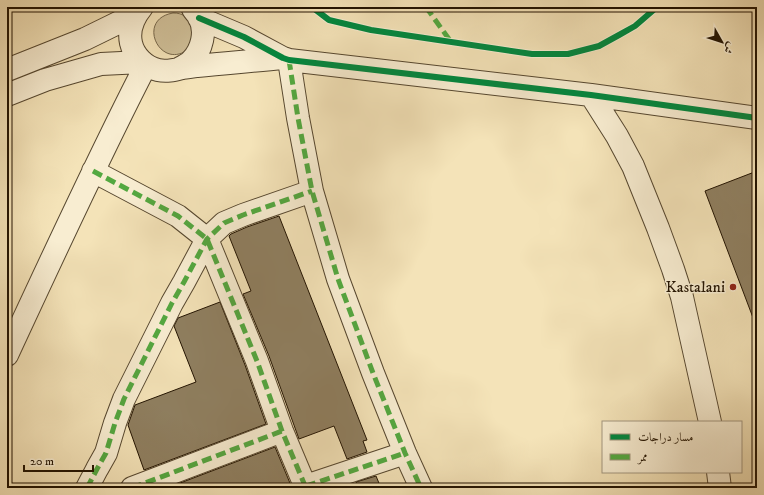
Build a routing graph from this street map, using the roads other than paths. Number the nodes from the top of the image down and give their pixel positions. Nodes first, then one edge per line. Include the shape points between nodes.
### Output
1 (139, 10) edge
2 (194, 10) edge
3 (286, 59) junction
4 (144, 63) junction
5 (180, 68) junction
6 (7, 70) edge
7 (7, 95) edge
8 (591, 95) junction
9 (757, 118) edge
10 (93, 171) junction
11 (312, 191) junction
12 (207, 239) junction
13 (7, 355) edge
14 (710, 421) edge
15 (282, 432) junction
16 (404, 453) junction
17 (718, 473) edge
18 (306, 487) edge
19 (87, 488) edge
20 (132, 488) edge
21 (421, 488) edge
22 (720, 488) edge

1 - 4 street via 132,22 130,39 136,55
1 - 6 street via 85,39
2 - 3 street
2 - 5 street via 203,30 202,42 198,53
3 - 5 street
3 - 8 street
3 - 11 street
4 - 5 street via 166,71
4 - 7 street via 101,64 45,80
4 - 10 street
8 - 9 street
8 - 14 street via 633,166 673,269
10 - 12 street via 178,216
10 - 13 street
11 - 12 street via 224,223
11 - 16 street via 338,279
12 - 15 street via 257,361
12 - 19 street via 124,399 106,453
15 - 18 street
15 - 20 street
16 - 18 street
16 - 21 street
17 - 22 street

